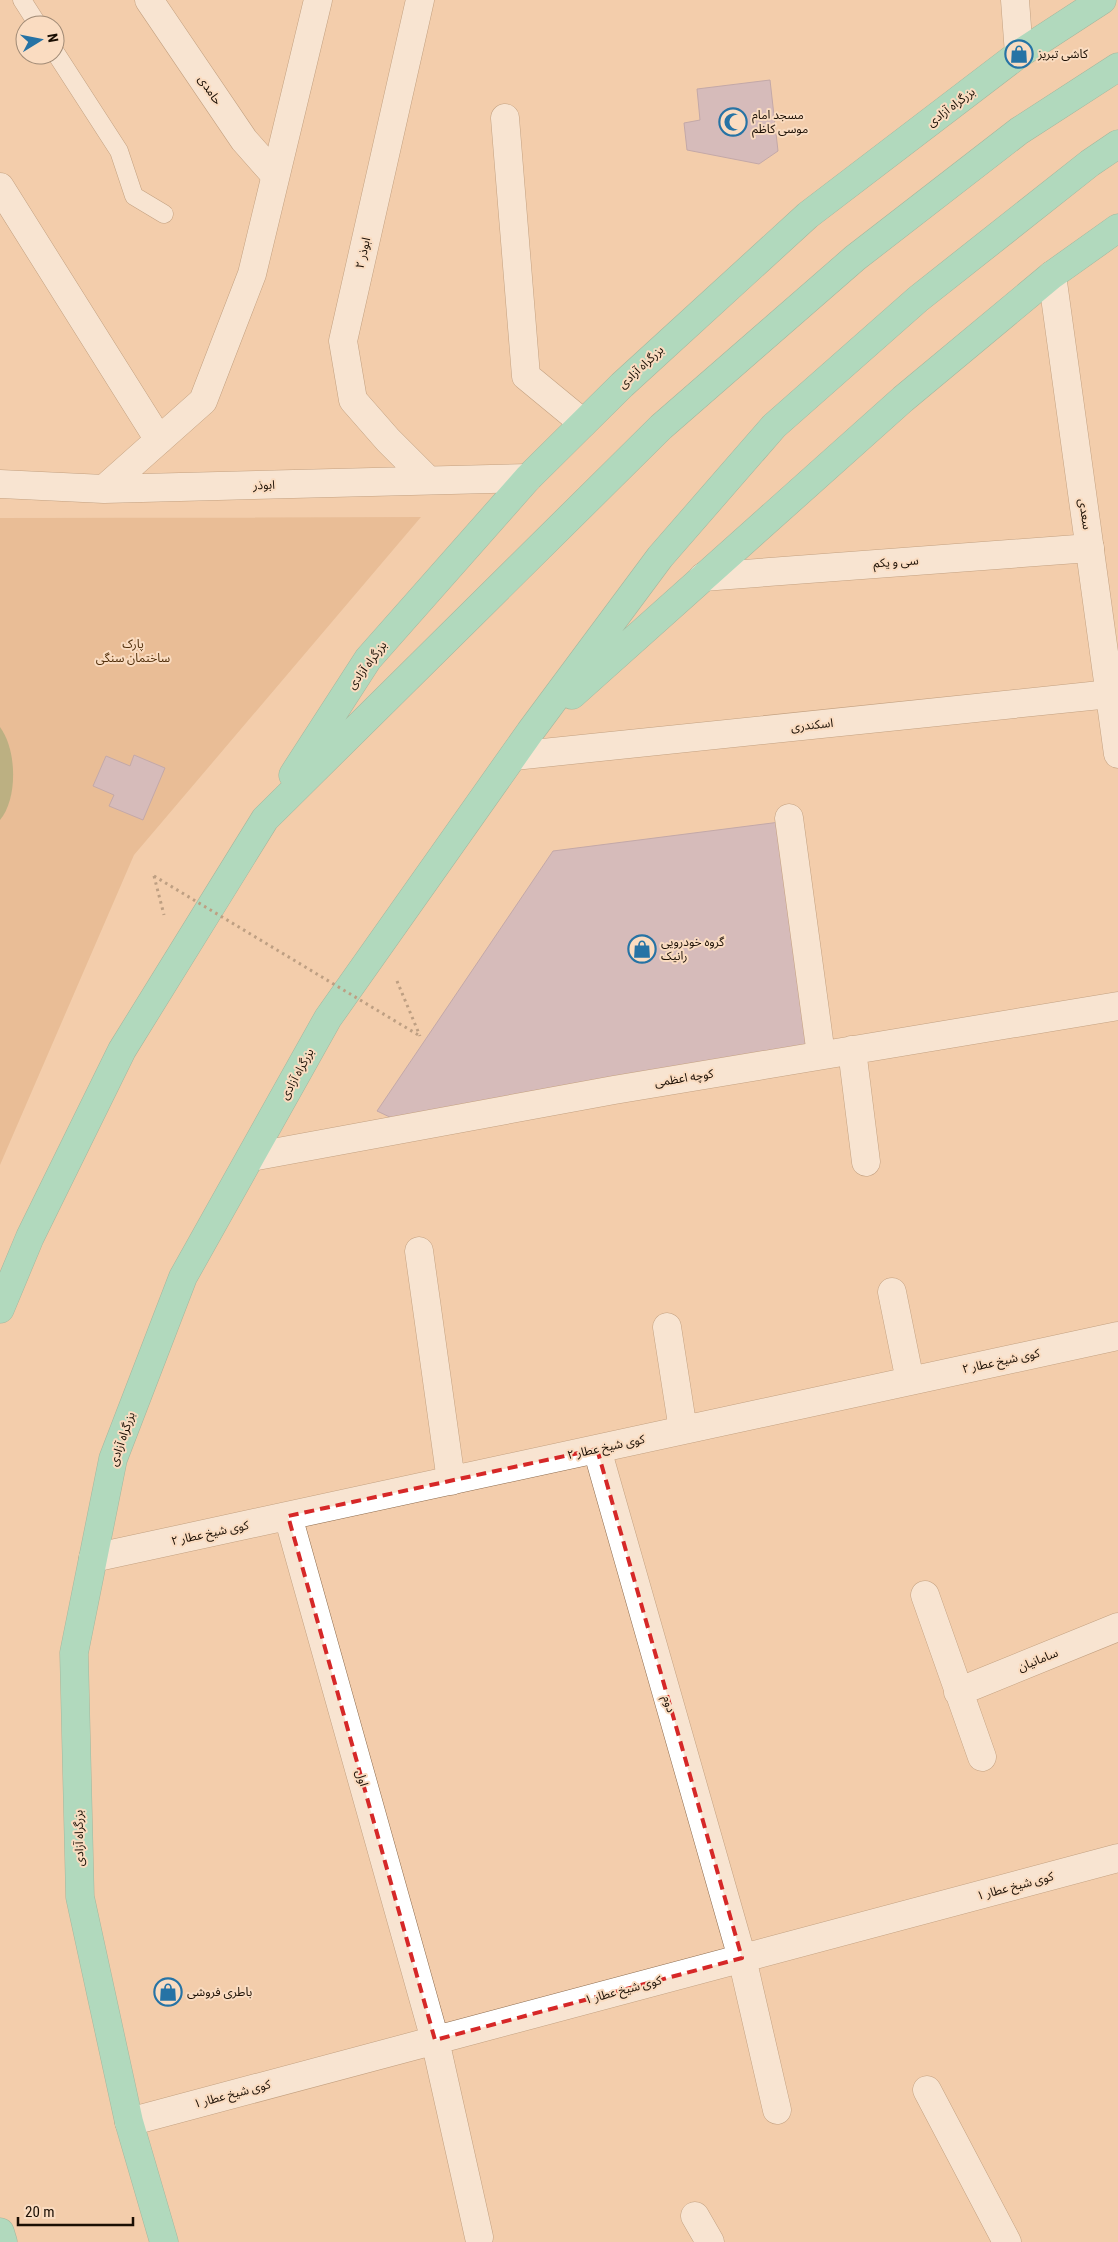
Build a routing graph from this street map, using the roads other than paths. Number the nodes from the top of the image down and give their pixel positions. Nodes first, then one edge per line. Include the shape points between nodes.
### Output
1 (22, 0) edge
2 (149, 0) edge
3 (318, 0) edge
4 (420, 0) edge
5 (1015, 0) edge
6 (1102, 0) edge
7 (32, 15) edge
8 (1019, 54) junction
9 (63, 65) edge
10 (1118, 67) edge
11 (505, 118) dead end
12 (1118, 144) edge
13 (276, 175) junction
14 (0, 187) edge
15 (164, 214) dead end
16 (1118, 228) edge
17 (1052, 275) junction
18 (583, 423) junction
19 (159, 440) junction
20 (528, 478) junction
21 (428, 480) junction
22 (0, 484) edge
23 (104, 489) junction
24 (1090, 548) junction
25 (703, 577) junction
26 (1110, 694) junction
27 (530, 732) junction
28 (1118, 754) edge
29 (514, 756) junction
30 (788, 818) dead end
31 (265, 819) junction
32 (1118, 1006) edge
33 (852, 1050) junction
34 (821, 1055) junction
35 (251, 1157) junction
36 (866, 1162) dead end
37 (419, 1251) dead end
38 (892, 1292) dead end
39 (0, 1309) edge
40 (667, 1327) dead end
41 (1118, 1336) edge
42 (910, 1381) junction
43 (683, 1430) junction
44 (597, 1449) junction
45 (451, 1481) junction
46 (288, 1516) junction
47 (93, 1558) junction
48 (925, 1595) dead end
49 (1118, 1628) edge
50 (958, 1692) junction
51 (982, 1758) dead end
52 (1118, 1858) edge
53 (742, 1958) junction
54 (436, 2040) junction
55 (927, 2090) dead end
56 (777, 2110) dead end
57 (129, 2122) junction
58 (696, 2216) dead end
59 (0, 2232) edge
60 (479, 2237) dead end
61 (3, 2242) edge
62 (164, 2242) edge
63 (710, 2242) edge
64 (1007, 2242) edge

1 - 7 lane
2 - 13 street, حامدی via 244,140
3 - 13 street
4 - 21 street, ابوذر ۲ via 343,341 353,400
5 - 8 street
6 - 8 highway, بزرگراه آزادی
8 - 18 highway, بزرگراه آزادی via 808,215
9 - 15 lane via 118,151 134,196
10 - 31 highway, بزرگراه آزادی via 1019,131 870,246 669,421
11 - 18 street via 526,376
12 - 27 highway, بزرگراه آزادی via 918,299 774,426 660,557
13 - 19 street via 252,274 203,401
14 - 19 street
16 - 17 highway, بزرگراه آزادی
17 - 24 street, سعدی
17 - 25 highway, بزرگراه آزادی via 903,399
18 - 20 highway, بزرگراه آزادی
19 - 23 street
20 - 21 street, ابوذر
20 - 31 highway, بزرگراه آزادی via 368,659
21 - 23 street, ابوذر
22 - 23 street, ابوذر
24 - 25 street, سی و یکم
24 - 26 street, سعدی
25 - 27 highway, بزرگراه آزادی
26 - 28 street, سعدی
26 - 29 street, اسکندری
27 - 29 highway, بزرگراه آزادی
29 - 35 highway, بزرگراه آزادی via 328,1018
30 - 34 street
31 - 39 highway, بزرگراه آزادی via 122,1050 30,1237
32 - 33 street, کوچه اعظمی
33 - 34 street, کوچه اعظمی
33 - 36 street
34 - 35 street, کوچه اعظمی
35 - 47 highway, بزرگراه آزادی via 183,1277 113,1459
37 - 45 street
38 - 42 street
40 - 43 street
41 - 42 street, کوی شیخ عطار ۲
42 - 43 street, کوی شیخ عطار ۲
43 - 44 street, کوی شیخ عطار ۲
44 - 45 street, کوی شیخ عطار ۲
44 - 53 street, دوم
45 - 46 street, کوی شیخ عطار ۲
46 - 47 street, کوی شیخ عطار ۲
46 - 54 street, اول
47 - 57 highway, بزرگراه آزادی via 74,1653 80,1897
48 - 50 street
49 - 50 street, سامانیان
50 - 51 street
52 - 53 street, کوی شیخ عطار ۱
53 - 54 street, کوی شیخ عطار ۱
53 - 56 street, دوم
54 - 57 street, کوی شیخ عطار ۱
54 - 60 street, اول
55 - 64 street
57 - 62 highway, بزرگراه آزادی
58 - 63 street
59 - 61 highway

